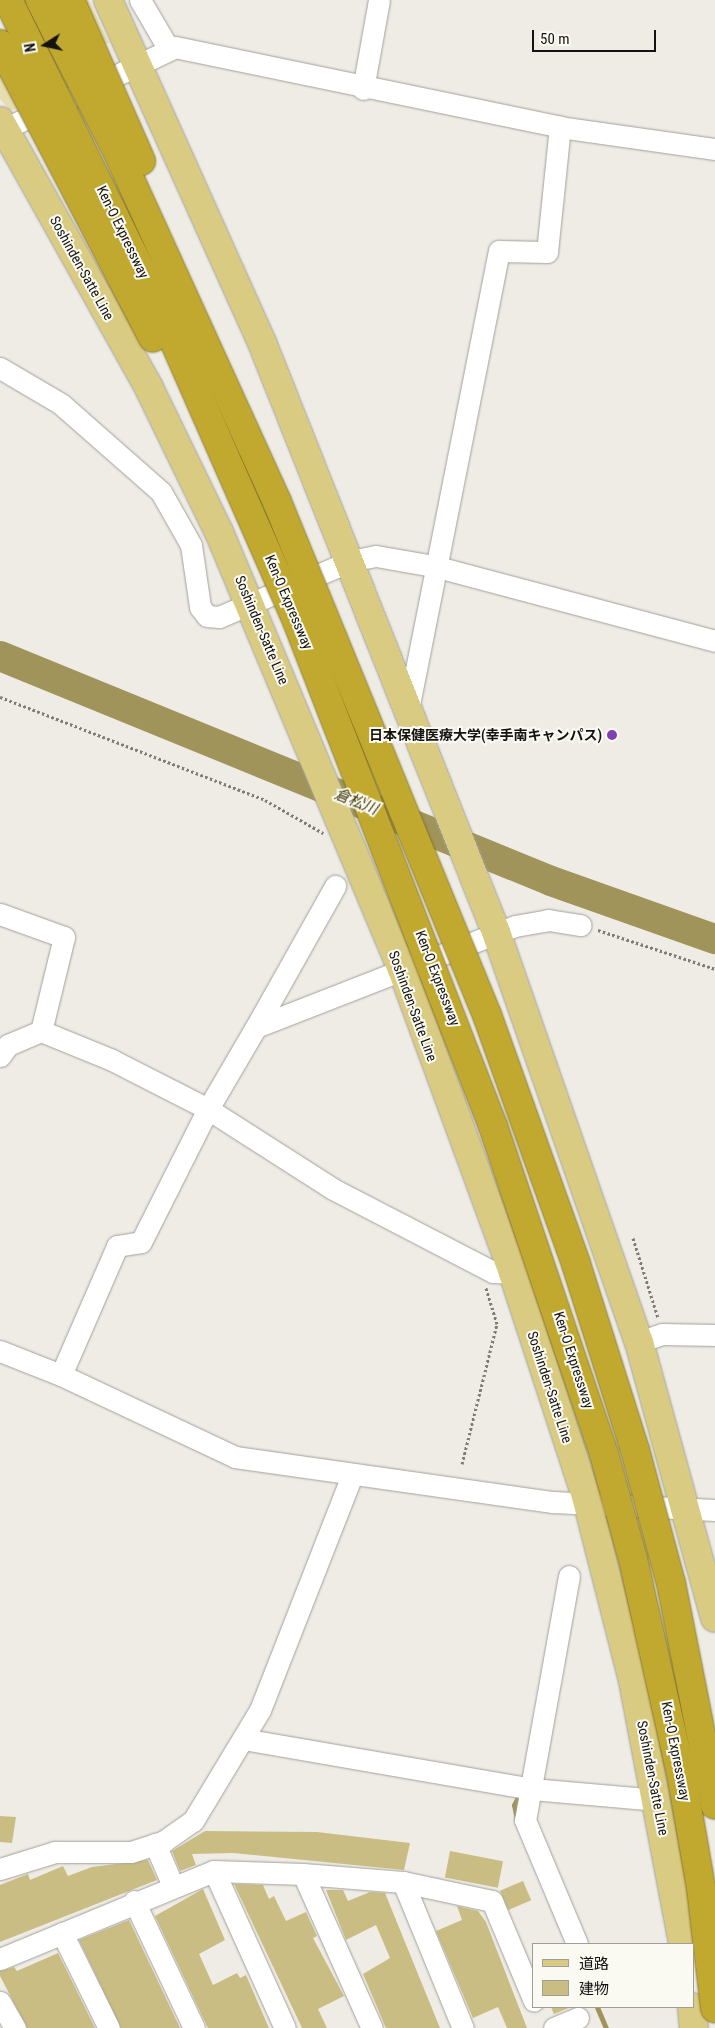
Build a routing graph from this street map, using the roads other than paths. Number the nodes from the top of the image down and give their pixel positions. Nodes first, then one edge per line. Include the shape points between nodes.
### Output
1 (8, 0) edge
2 (40, 0) edge
3 (70, 0) edge
4 (108, 0) edge
5 (379, 0) edge
6 (149, 3) edge
7 (0, 44) edge
8 (168, 48) junction
9 (138, 63) junction
10 (363, 89) junction
11 (2, 127) edge
12 (560, 128) junction
13 (715, 149) edge
14 (0, 368) edge
15 (237, 482) junction
16 (277, 502) junction
17 (350, 561) junction
18 (434, 566) junction
19 (251, 602) junction
20 (715, 641) edge
21 (409, 705) junction
22 (335, 886) dead end
23 (0, 914) edge
24 (581, 925) road end
25 (496, 932) junction
26 (402, 969) junction
27 (256, 1027) junction
28 (41, 1031) junction
29 (0, 1056) edge
30 (208, 1109) junction
31 (514, 1273) junction
32 (715, 1335) edge
33 (651, 1338) junction
34 (0, 1351) edge
35 (62, 1375) junction
36 (352, 1475) junction
37 (587, 1500) junction
38 (687, 1508) junction
39 (715, 1510) edge
40 (569, 1576) dead end
41 (715, 1618) edge
42 (243, 1739) junction
43 (532, 1788) junction
44 (658, 1800) junction
45 (715, 1805) edge
46 (154, 1844) junction
47 (0, 1868) edge
48 (214, 1871) junction
49 (304, 1874) junction
50 (403, 1882) junction
51 (174, 1886) junction
52 (134, 1901) junction
53 (62, 1933) junction
54 (577, 1943) edge
55 (683, 1943) edge
56 (0, 1959) edge
57 (532, 1997) edge
58 (0, 2002) edge
59 (536, 2008) edge
60 (692, 2008) edge
61 (715, 2008) edge
62 (578, 2018) dead end
63 (15, 2028) edge
64 (109, 2028) edge
65 (194, 2028) edge
66 (285, 2028) edge
67 (372, 2028) edge
68 (463, 2028) edge
69 (544, 2028) edge
70 (554, 2028) edge
71 (694, 2028) edge

1 - 15 highway, Ken-O Expressway, bridge via 161,311
2 - 16 highway, Ken-O Expressway, bridge via 118,152
3 - 16 highway, bridge via 268,446
4 - 9 main road
5 - 10 street
6 - 8 street
7 - 15 highway, bridge via 198,427
8 - 9 street
8 - 10 street
9 - 11 street
9 - 17 main road via 263,345
10 - 12 street
11 - 19 main road, Soshinden-Satte Line via 149,388
12 - 13 street
12 - 18 street via 547,252 499,251 471,407
14 - 19 street via 61,404 161,492 191,545 200,607 207,616 218,617
15 - 61 highway, Ken-O Expressway, bridge via 436,971 604,1454 663,1681 701,1888
16 - 45 highway, Ken-O Expressway, bridge via 423,852 576,1264 671,1583
17 - 18 street via 376,556
17 - 19 street
17 - 21 main road
18 - 20 street
18 - 21 street
19 - 26 main road, Soshinden-Satte Line
21 - 25 main road
22 - 27 street
23 - 28 street via 64,937
24 - 25 street via 548,920
25 - 26 street
25 - 33 main road
26 - 27 street
26 - 31 main road, Soshinden-Satte Line
27 - 30 street
28 - 29 street via 8,1045
28 - 30 street via 112,1060
30 - 31 street via 333,1189 486,1268
30 - 35 street via 141,1242 117,1246
31 - 37 main road, Soshinden-Satte Line
32 - 33 street
33 - 38 main road
34 - 35 street
35 - 36 street via 235,1457
36 - 37 street via 553,1502
36 - 42 street via 260,1710
37 - 38 street
37 - 44 main road, Soshinden-Satte Line
38 - 39 street
38 - 41 main road
40 - 43 street
42 - 43 street
42 - 46 street via 193,1821
43 - 44 street
43 - 54 street via 525,1820
44 - 55 main road, Soshinden-Satte Line
46 - 47 street via 131,1852 55,1852
46 - 51 street
48 - 49 street
48 - 51 street
48 - 66 street
49 - 50 street
49 - 67 street
50 - 57 street via 492,1901
50 - 68 street
51 - 52 street
52 - 53 street
52 - 65 street
53 - 56 street
53 - 64 street
58 - 63 street
59 - 69 street
60 - 71 main road
62 - 70 street

